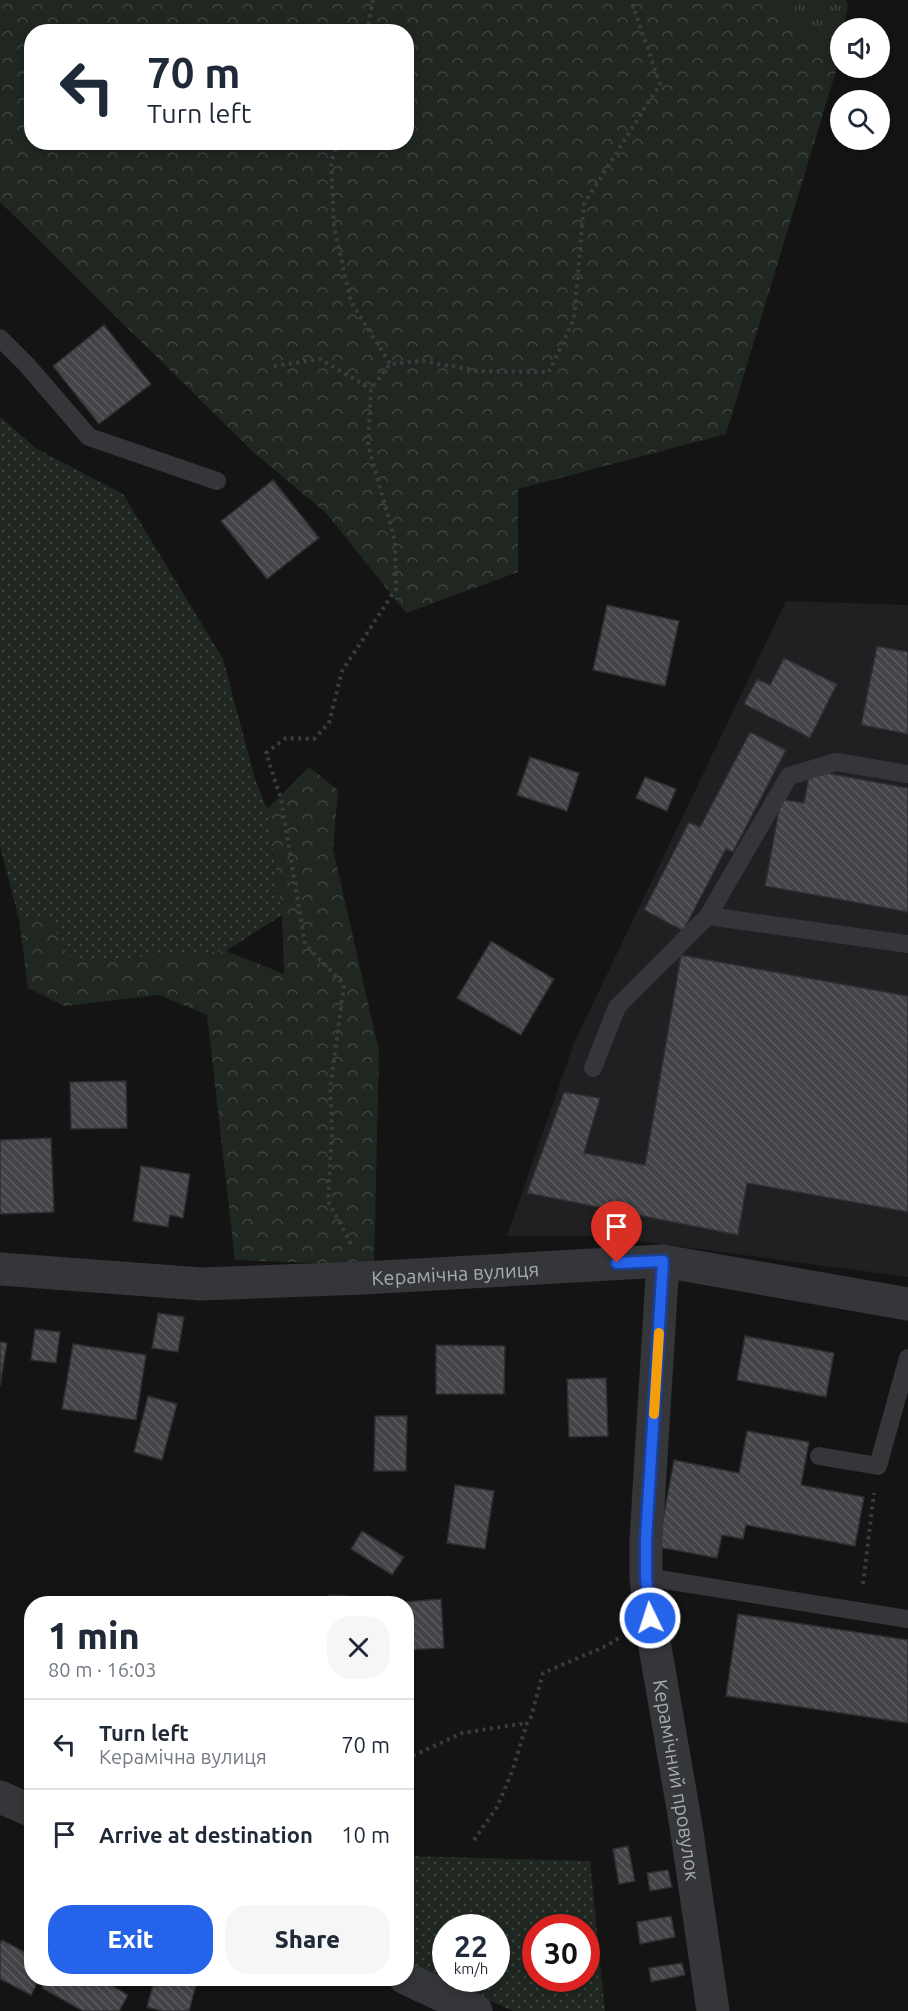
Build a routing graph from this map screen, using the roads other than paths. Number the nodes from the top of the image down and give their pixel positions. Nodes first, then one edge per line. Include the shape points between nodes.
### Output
1 (0, 338) edge
2 (217, 481) dead end
3 (908, 774) edge
4 (708, 916) junction
5 (908, 944) edge
6 (593, 1068) dead end
7 (663, 1261) junction
8 (0, 1269) edge
9 (908, 1304) edge
10 (908, 1358) edge
11 (819, 1456) dead end
12 (646, 1577) junction
13 (908, 1619) edge
14 (0, 1797) edge
15 (24, 1808) edge
16 (414, 1982) edge
17 (476, 2011) edge
18 (713, 2011) edge

1 - 2 lane via 89,437
3 - 4 lane via 836,762 789,776
4 - 5 lane
4 - 6 lane via 617,1006
7 - 8 street, Керамічна вулиця via 201,1284
7 - 9 street, Керамічна вулиця
7 - 12 street, Керамічний провулок
10 - 11 lane via 878,1466
12 - 13 lane
12 - 18 street, Керамічний провулок
14 - 15 street
16 - 17 street

